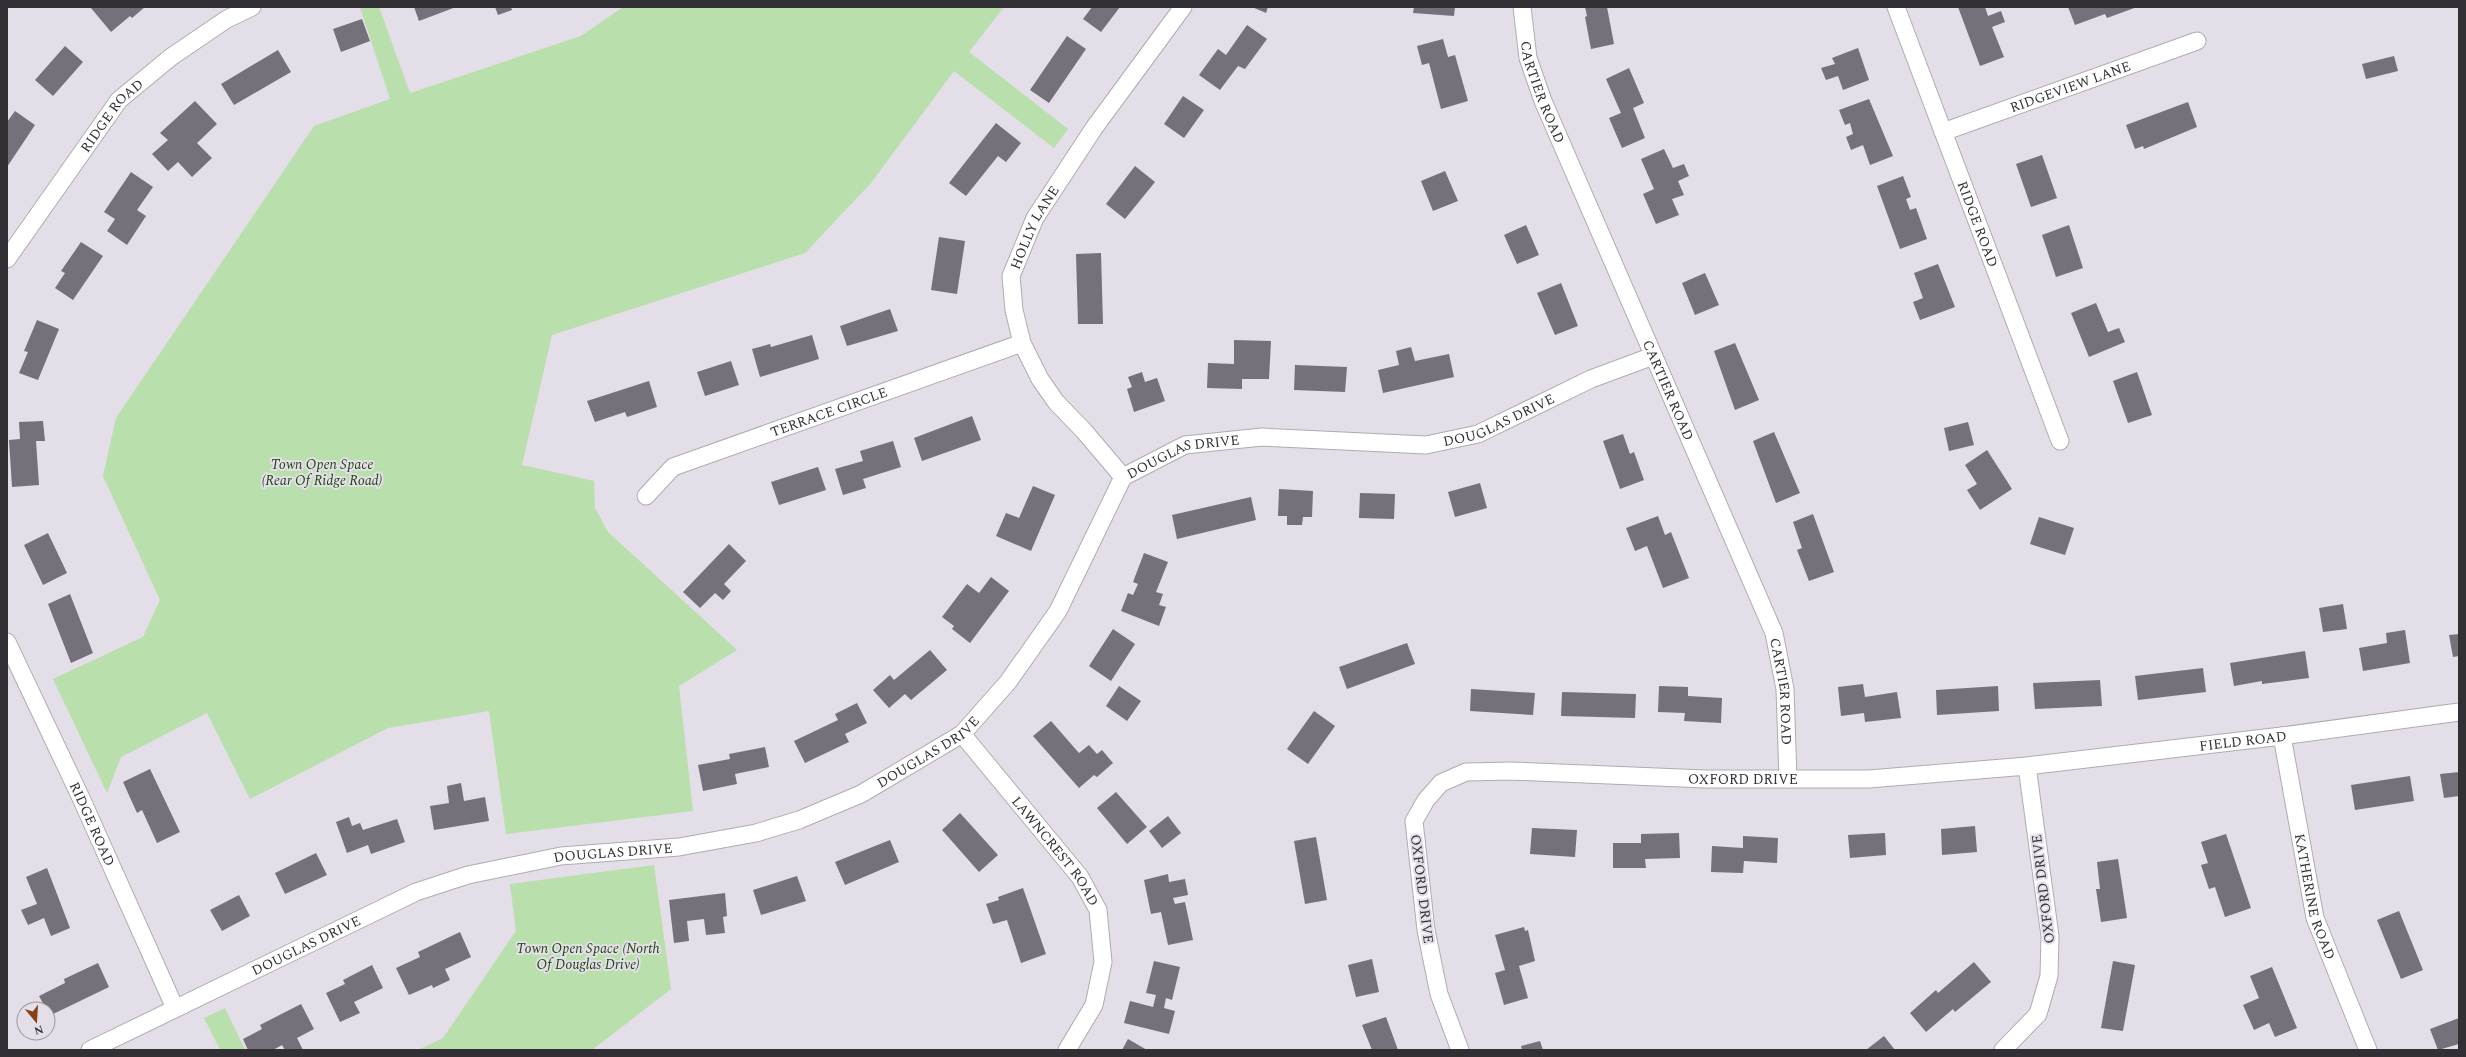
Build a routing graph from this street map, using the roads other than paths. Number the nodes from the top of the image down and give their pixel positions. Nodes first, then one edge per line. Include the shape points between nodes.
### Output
1 (252, 7) edge
2 (1183, 7) edge
3 (1522, 7) edge
4 (1896, 7) edge
5 (2197, 40) dead end
6 (1943, 132) junction
7 (7, 259) edge
8 (1022, 343) junction
9 (1653, 356) junction
10 (2060, 441) dead end
11 (1123, 478) junction
12 (646, 496) dead end
13 (7, 642) edge
14 (2459, 712) edge
15 (962, 734) junction
16 (2282, 736) junction
17 (2027, 766) junction
18 (1788, 779) junction
19 (175, 1008) junction
20 (90, 1050) edge
21 (1067, 1050) edge
22 (1460, 1050) edge
23 (2003, 1050) edge
24 (2368, 1050) edge

1 - 7 street, RIDGE ROAD via 227,19 171,57 119,100
2 - 8 street, HOLLY LANE via 1094,128 1035,218 1011,276 1014,310
3 - 9 street, CARTIER ROAD via 1528,58 1543,101
4 - 6 street, RIDGE ROAD
5 - 6 street, RIDGEVIEW LANE
6 - 10 street, RIDGE ROAD
8 - 11 street, HOLLY LANE via 1040,379 1056,402
8 - 12 street, TERRACE CIRCLE via 673,467
9 - 11 street, DOUGLAS DRIVE via 1591,379 1478,434 1426,445 1262,437 1185,445
9 - 18 street, CARTIER ROAD via 1774,633 1785,689
11 - 15 street, DOUGLAS DRIVE via 1058,611 1008,682
13 - 19 street, RIDGE ROAD via 81,798
14 - 16 street, FIELD ROAD
15 - 19 street, DOUGLAS DRIVE via 861,794 799,820 756,833 679,846 561,856 468,875 424,890
15 - 21 street, LAWNCREST ROAD via 1080,877 1098,910 1103,962 1094,1005
16 - 17 street, FIELD ROAD
16 - 24 street, KATHERINE ROAD via 2315,918
17 - 18 street, OXFORD DRIVE via 1868,779
17 - 23 street, OXFORD DRIVE via 2050,936 2049,976 2038,1014
18 - 22 street, OXFORD DRIVE via 1705,779 1511,771 1466,772 1441,783 1426,800 1414,821 1415,839 1426,930 1439,994
19 - 20 street, DOUGLAS DRIVE

